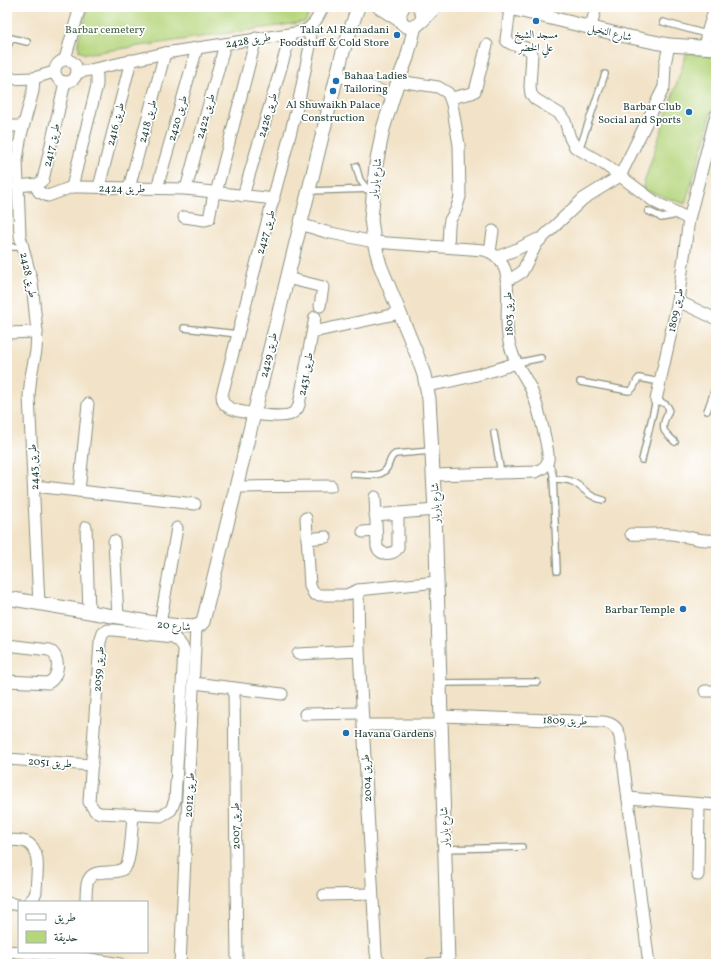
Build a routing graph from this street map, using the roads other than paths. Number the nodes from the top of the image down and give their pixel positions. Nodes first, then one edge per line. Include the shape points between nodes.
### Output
1 (80, 7) edge
2 (323, 7) edge
3 (358, 7) edge
4 (379, 7) edge
5 (403, 7) edge
6 (419, 7) edge
7 (435, 7) edge
8 (596, 7) edge
9 (715, 7) edge
10 (508, 8) edge
11 (531, 10) edge
12 (550, 12) edge
13 (663, 22) dead end
14 (410, 23) junction
15 (591, 27) junction
16 (305, 30) junction
17 (708, 31) junction
18 (291, 34) junction
19 (9, 38) edge
20 (256, 38) junction
21 (27, 42) dead end
22 (225, 44) junction
23 (486, 45) dead end
24 (669, 45) junction
25 (7, 47) edge
26 (197, 48) junction
27 (709, 48) edge
28 (165, 53) junction
29 (65, 59) junction
30 (131, 60) junction
31 (95, 68) junction
32 (54, 72) junction
33 (77, 73) junction
34 (605, 74) dead end
35 (337, 76) junction
36 (34, 78) junction
37 (7, 79) edge
38 (398, 81) junction
39 (65, 82) junction
40 (393, 95) junction
41 (299, 100) junction
42 (452, 101) junction
43 (329, 109) junction
44 (716, 115) edge
45 (7, 126) edge
46 (23, 126) junction
47 (579, 150) junction
48 (356, 166) dead end
49 (620, 176) junction
50 (35, 185) junction
51 (12, 187) edge
52 (72, 187) junction
53 (99, 188) junction
54 (129, 188) junction
55 (157, 188) junction
56 (186, 189) junction
57 (370, 189) junction
58 (308, 191) junction
59 (215, 193) junction
60 (243, 196) junction
61 (274, 199) junction
62 (648, 211) dead end
63 (676, 212) junction
64 (184, 216) dead end
65 (689, 219) junction
66 (300, 224) junction
67 (493, 230) dead end
68 (545, 235) junction
69 (374, 242) junction
70 (22, 246) junction
71 (7, 247) edge
72 (448, 247) junction
73 (493, 254) junction
74 (287, 278) junction
75 (506, 279) junction
76 (678, 301) junction
77 (320, 306) dead end
78 (400, 313) junction
79 (315, 317) dead end
80 (716, 319) edge
81 (184, 328) dead end
82 (37, 332) junction
83 (313, 332) junction
84 (7, 333) edge
85 (238, 334) junction
86 (541, 358) dead end
87 (516, 363) junction
88 (580, 382) dead end
89 (660, 382) junction
90 (426, 386) junction
91 (716, 386) edge
92 (656, 400) junction
93 (88, 404) dead end
94 (707, 411) dead end
95 (254, 414) junction
96 (494, 433) dead end
97 (675, 442) dead end
98 (432, 451) junction
99 (642, 460) dead end
100 (547, 464) junction
101 (501, 473) junction
102 (353, 474) dead end
103 (434, 475) junction
104 (553, 478) junction
105 (34, 486) junction
106 (331, 486) dead end
107 (236, 487) junction
108 (80, 491) junction
109 (374, 497) dead end
110 (602, 500) dead end
111 (195, 504) dead end
112 (435, 510) junction
113 (398, 513) junction
114 (375, 515) junction
115 (306, 518) dead end
116 (86, 527) dead end
117 (177, 528) dead end
118 (376, 531) junction
119 (363, 532) dead end
120 (631, 534) dead end
121 (326, 536) dead end
122 (307, 538) junction
123 (114, 540) dead end
124 (716, 540) edge
125 (557, 572) dead end
126 (437, 582) junction
127 (358, 590) junction
128 (7, 598) edge
129 (39, 604) junction
130 (89, 612) junction
131 (118, 617) junction
132 (160, 624) junction
133 (196, 627) junction
134 (7, 645) edge
135 (359, 652) junction
136 (298, 654) dead end
137 (7, 681) edge
138 (440, 682) junction
139 (537, 682) dead end
140 (194, 683) junction
141 (234, 688) junction
142 (282, 694) dead end
143 (362, 713) junction
144 (305, 714) dead end
145 (441, 720) junction
146 (363, 725) junction
147 (7, 759) edge
148 (92, 765) junction
149 (628, 798) junction
150 (699, 804) junction
151 (716, 805) edge
152 (132, 814) junction
153 (7, 840) edge
154 (522, 847) dead end
155 (445, 849) junction
156 (698, 875) dead end
157 (372, 894) junction
158 (324, 895) dead end
159 (30, 901) edge
160 (86, 901) edge
161 (7, 904) edge
162 (18, 904) edge
163 (7, 951) edge
164 (18, 952) edge
165 (31, 953) edge
166 (120, 964) edge
167 (180, 964) edge
168 (237, 964) edge
169 (382, 964) edge
170 (430, 964) edge
171 (448, 964) edge
172 (649, 964) edge

1 - 29 street
2 - 16 street via 313,24
3 - 35 street, طريق 2429
4 - 14 street
5 - 14 street via 400,15
6 - 14 street via 423,14
7 - 14 street
8 - 15 street
9 - 17 street
10 - 11 street, شارع النخيل
10 - 47 street via 506,40 510,44 526,47 532,54 531,94 538,101 557,111 565,120 572,143
11 - 12 street, شارع النخيل
12 - 15 street, شارع النخيل
13 - 17 lane
14 - 38 street, شارع باربار via 407,58
15 - 24 street, شارع النخيل
16 - 18 street, طريق 2428
16 - 41 street, طريق 2427 via 311,41
17 - 27 street
18 - 20 street, طريق 2428
18 - 60 street, طريق 2426
19 - 21 lane
19 - 25 lane
20 - 22 street, طريق 2428
20 - 59 street
22 - 26 street, طريق 2428
22 - 56 street, طريق 2422
23 - 42 street via 475,91
24 - 27 street, شارع النخيل
24 - 49 street via 664,87
26 - 28 street, طريق 2428
26 - 55 street, طريق 2420
28 - 30 street, طريق 2428
28 - 54 street, طريق 2418
29 - 32 street via 58,62
29 - 33 street via 74,63
30 - 31 street, طريق 2428
30 - 53 street, طريق 2416
31 - 33 street, طريق 2428
31 - 52 street via 97,85
32 - 36 street
32 - 39 street via 57,78
33 - 39 street via 74,78
34 - 47 lane
35 - 40 street
35 - 43 street, طريق 2429
36 - 37 street
36 - 46 street, طريق 2428
38 - 40 street, شارع باربار
38 - 42 street via 438,87
39 - 50 street, طريق 2417 via 44,178
40 - 57 street, شارع باربار
41 - 43 lane
41 - 61 street, طريق 2427
42 - 72 street via 459,145 460,197 450,220
43 - 58 street, طريق 2429
44 - 65 street, طريق 1809
45 - 46 street
46 - 51 street, طريق 2428
47 - 49 street
48 - 57 lane via 360,180
49 - 63 street via 655,202
49 - 68 street via 588,195
50 - 51 street
50 - 52 street, طريق 2424 via 39,192 48,196
51 - 70 street, طريق 2428
52 - 53 street, طريق 2424
53 - 54 street, طريق 2424
54 - 55 street, طريق 2424
55 - 56 street, طريق 2424
56 - 59 street, طريق 2424
57 - 58 lane
57 - 69 street, شارع باربار
58 - 66 street, طريق 2429
59 - 60 street, طريق 2424
59 - 64 street via 208,220
60 - 61 street, طريق 2424
61 - 85 street, طريق 2427
62 - 63 lane via 661,218 672,216
63 - 65 street
65 - 76 street, طريق 1809
66 - 69 street
66 - 74 street, طريق 2429
67 - 73 street
68 - 73 street via 531,243
68 - 75 street via 534,247 522,272
69 - 72 street
69 - 78 street, شارع باربار via 380,265
70 - 71 lane
70 - 82 street, طريق 2428 via 32,282
72 - 73 street
73 - 75 street, طريق 1803 via 503,266
74 - 77 street via 323,287
74 - 95 street, طريق 2429
75 - 87 street, طريق 1803 via 507,332
76 - 80 street
76 - 89 street, طريق 1809
78 - 83 street
78 - 90 street, شارع باربار via 418,355
79 - 83 street, طريق 2431
81 - 85 lane
82 - 84 street
82 - 105 street, طريق 2443 via 29,389
83 - 95 street, طريق 2431 via 298,409 288,416
85 - 95 street, طريق 2427 via 222,398 228,408
86 - 87 lane
87 - 90 street via 473,377
87 - 100 street, طريق 1803 via 538,407 548,455
88 - 89 lane via 629,391 639,378
89 - 92 street, طريق 1809
90 - 98 street, شارع باربار
91 - 94 lane
92 - 97 lane via 668,406 664,430
92 - 99 lane
93 - 108 street
95 - 107 street, طريق 2429
96 - 101 lane
98 - 102 lane via 395,454 386,470 378,475
98 - 103 street, شارع باربار
100 - 101 street via 535,472
100 - 104 lane, طريق 1803 via 553,471
101 - 103 street
103 - 112 street, شارع باربار
104 - 110 lane via 574,482 591,496
104 - 125 lane, طريق 1803
105 - 108 street
105 - 129 street, طريق 2443
106 - 107 street
107 - 133 street, شارع 20 via 205,618
108 - 111 street
109 - 114 street
112 - 113 street
112 - 126 street, شارع باربار
113 - 114 street
113 - 118 street via 397,550 380,552 377,547
114 - 118 street
115 - 122 street
116 - 130 street
117 - 132 street
118 - 119 street
120 - 124 street via 661,533 708,541
121 - 122 street
122 - 127 street via 312,592 320,595 342,595
123 - 131 street
126 - 127 street
126 - 138 street, شارع باربار
127 - 135 street, طريق 2004
128 - 129 street, شارع 20
129 - 130 street, شارع 20
130 - 131 street, شارع 20
131 - 132 street, شارع 20
132 - 133 street, شارع 20
133 - 140 street, طريق 2012
134 - 137 street via 49,650 57,660 55,678 48,683
135 - 136 street
135 - 143 street, طريق 2004
138 - 139 lane
138 - 145 street, شارع باربار
140 - 141 street
140 - 167 street, طريق 2012
141 - 142 street
141 - 168 street, طريق 2007
143 - 144 street
143 - 146 street, طريق 2004
145 - 146 street, طريق 1809
145 - 149 street, طريق 1809 via 610,724 619,734
145 - 155 street, شارع باربار
146 - 157 street, طريق 2004
147 - 148 street, طريق 2051
148 - 152 street, طريق 2059 via 89,797 92,807 100,813
148 - 152 street, طريق 2059 via 100,642 103,633 114,630 175,638 184,650 175,800 171,810 161,816
149 - 150 street
149 - 172 street, طريق 1809
150 - 151 street
150 - 156 street
152 - 160 street via 129,858 126,866 120,871 99,872 91,877 87,885
153 - 159 street via 25,842 35,851 36,892
154 - 155 lane
155 - 171 street, شارع باربار
157 - 158 street
157 - 169 street, طريق 2004 via 376,956
161 - 162 street
163 - 164 street
165 - 166 street
170 - 171 street

